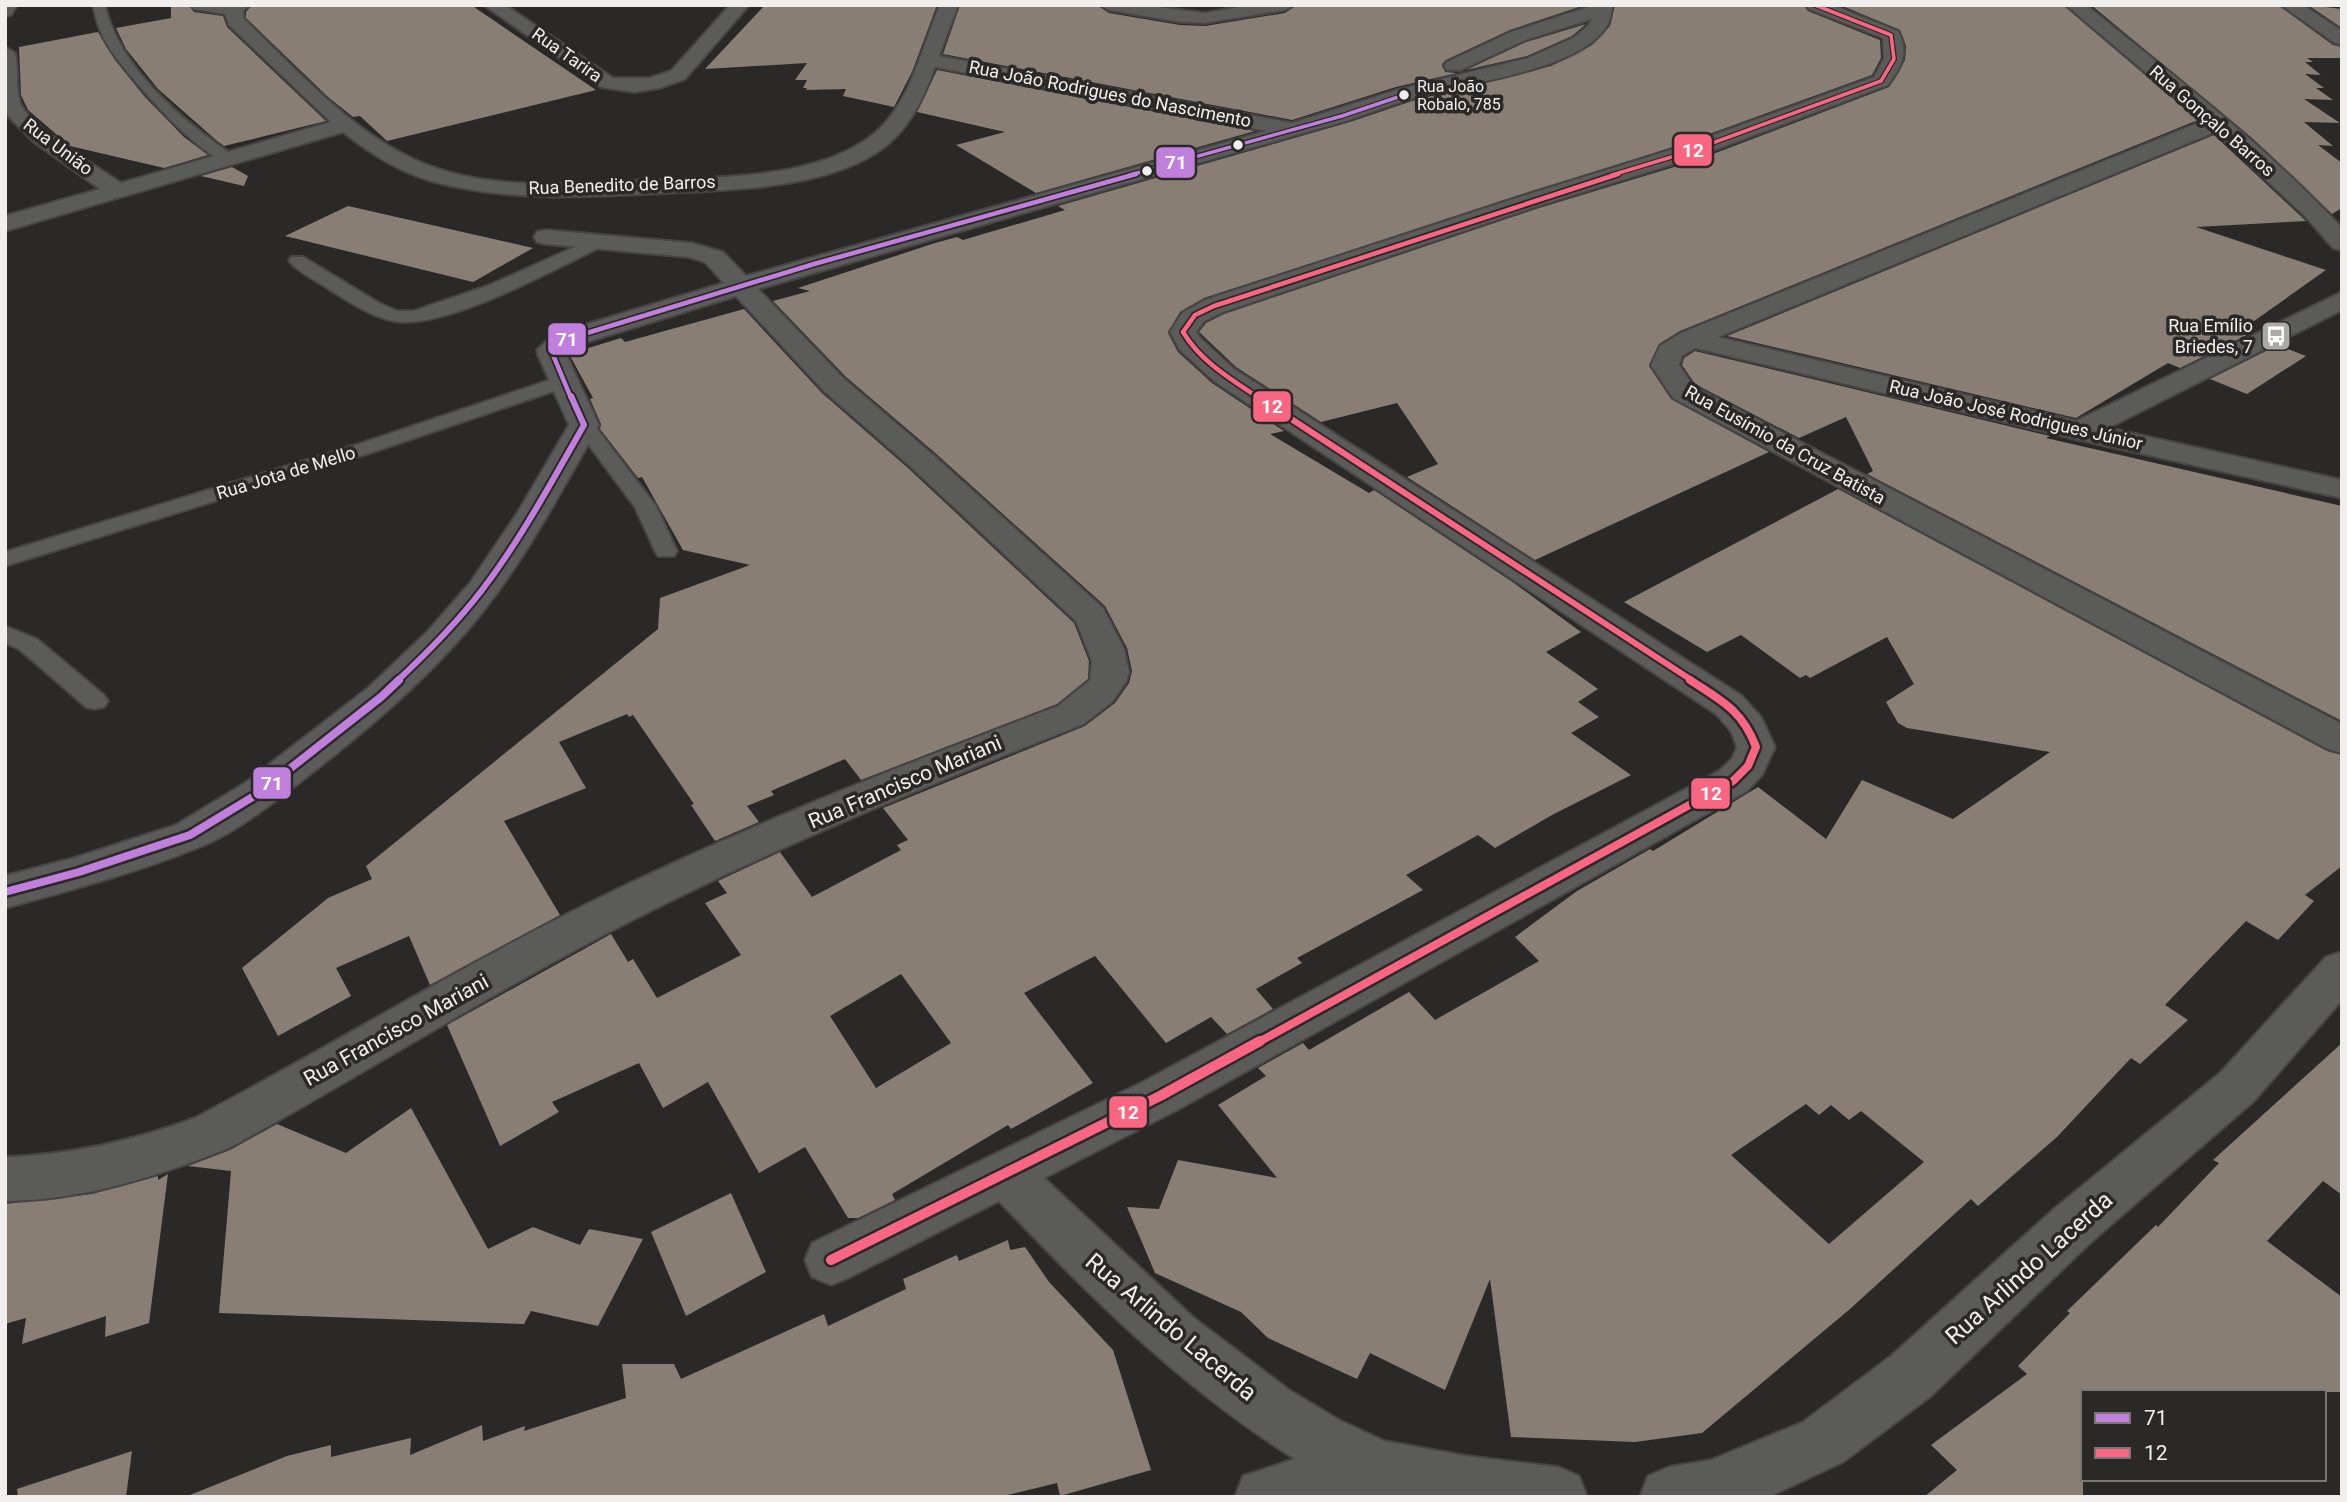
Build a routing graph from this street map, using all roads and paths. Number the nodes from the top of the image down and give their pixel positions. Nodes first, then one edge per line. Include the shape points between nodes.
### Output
1 (8, 5) edge
2 (99, 5) edge
3 (200, 5) edge
4 (493, 5) edge
5 (740, 5) edge
6 (949, 5) edge
7 (1109, 5) edge
8 (1286, 5) edge
9 (1815, 5) edge
10 (1865, 5) edge
11 (2075, 5) edge
12 (2290, 5) edge
13 (237, 7) edge
14 (1602, 8) edge
15 (5, 11) edge
16 (519, 11) edge
17 (1891, 35) junction
18 (2342, 39) edge
19 (5, 53) edge
20 (929, 60) junction
21 (1412, 92) junction
22 (2218, 123) junction
23 (347, 124) junction
24 (1292, 129) junction
25 (229, 159) junction
26 (118, 191) junction
27 (5, 224) edge
28 (546, 237) dead end
29 (597, 242) junction
30 (2342, 243) edge
31 (298, 261) dead end
32 (743, 285) junction
33 (2342, 300) edge
34 (1692, 339) junction
35 (558, 370) junction
36 (584, 425) junction
37 (2080, 431) junction
38 (2342, 489) edge
39 (666, 551) dead end
40 (5, 559) edge
41 (5, 634) edge
42 (95, 701) dead end
43 (2342, 740) edge
44 (5, 892) edge
45 (2342, 969) edge
46 (1006, 1174) junction
47 (5, 1179) edge
48 (831, 1260) dead end
49 (1371, 1466) junction
50 (1264, 1497) edge
51 (1558, 1497) edge
52 (1669, 1497) edge

1 - 15 street
2 - 25 lane via 105,29 146,88
3 - 13 street
4 - 16 street, Rua Tarira
5 - 16 street, Rua Tarira via 678,75 665,82 634,86 608,83
6 - 20 street, Rua Benedito de Barros
7 - 8 street via 1205,18
9 - 17 street
10 - 17 street
11 - 22 street, Rua Gonçalo Barros
12 - 18 street
13 - 23 street, Rua Benedito de Barros via 235,21
14 - 21 street via 1518,36
14 - 21 street via 1592,34 1543,58
17 - 46 street via 1897,50 1894,63 1873,86 1688,152 1214,306 1187,321 1183,332 1190,344 1224,375 1729,705 1748,726 1756,747 1748,766 1733,781 1160,1096
19 - 26 street, Rua União via 15,114
20 - 23 street, Rua Benedito de Barros via 897,122 874,145 832,165 739,180 580,190 508,188 446,178 399,161
20 - 24 street, Rua João Rodrigues do Nascimento
21 - 24 street
22 - 30 street, Rua Gonçalo Barros
22 - 34 street, Rua Eusímio da Cruz Batista
23 - 25 street
24 - 32 street
25 - 26 street
26 - 27 street
28 - 29 street, Rua Francisco Mariani
29 - 31 lane via 522,278 429,314 399,317
29 - 32 street, Rua Francisco Mariani via 703,253 714,257
32 - 35 street via 564,340 551,350
32 - 47 street, Rua Francisco Mariani via 834,385 1091,616 1108,649 1112,670 1106,690 1071,715 782,833 601,917 212,1133 98,1168 33,1180
33 - 37 street
34 - 37 street, Rua João José Rodrigues Júnior
34 - 43 street, Rua Eusímio da Cruz Batista via 1670,352 1665,365 1683,392
35 - 36 street
35 - 40 lane, Rua Jota de Mello via 366,448
36 - 39 lane via 645,506
36 - 44 street via 482,590 391,688 319,748 259,793 190,835
37 - 38 street, Rua João José Rodrigues Júnior
41 - 42 lane via 29,643
45 - 52 street, Rua Arlindo Lacerda via 2237,1087 2072,1226 1911,1377 1823,1442 1711,1490
46 - 48 street
46 - 49 street, Rua Arlindo Lacerda via 1098,1268 1232,1385
49 - 50 street
49 - 51 street, Rua Arlindo Lacerda via 1456,1486

